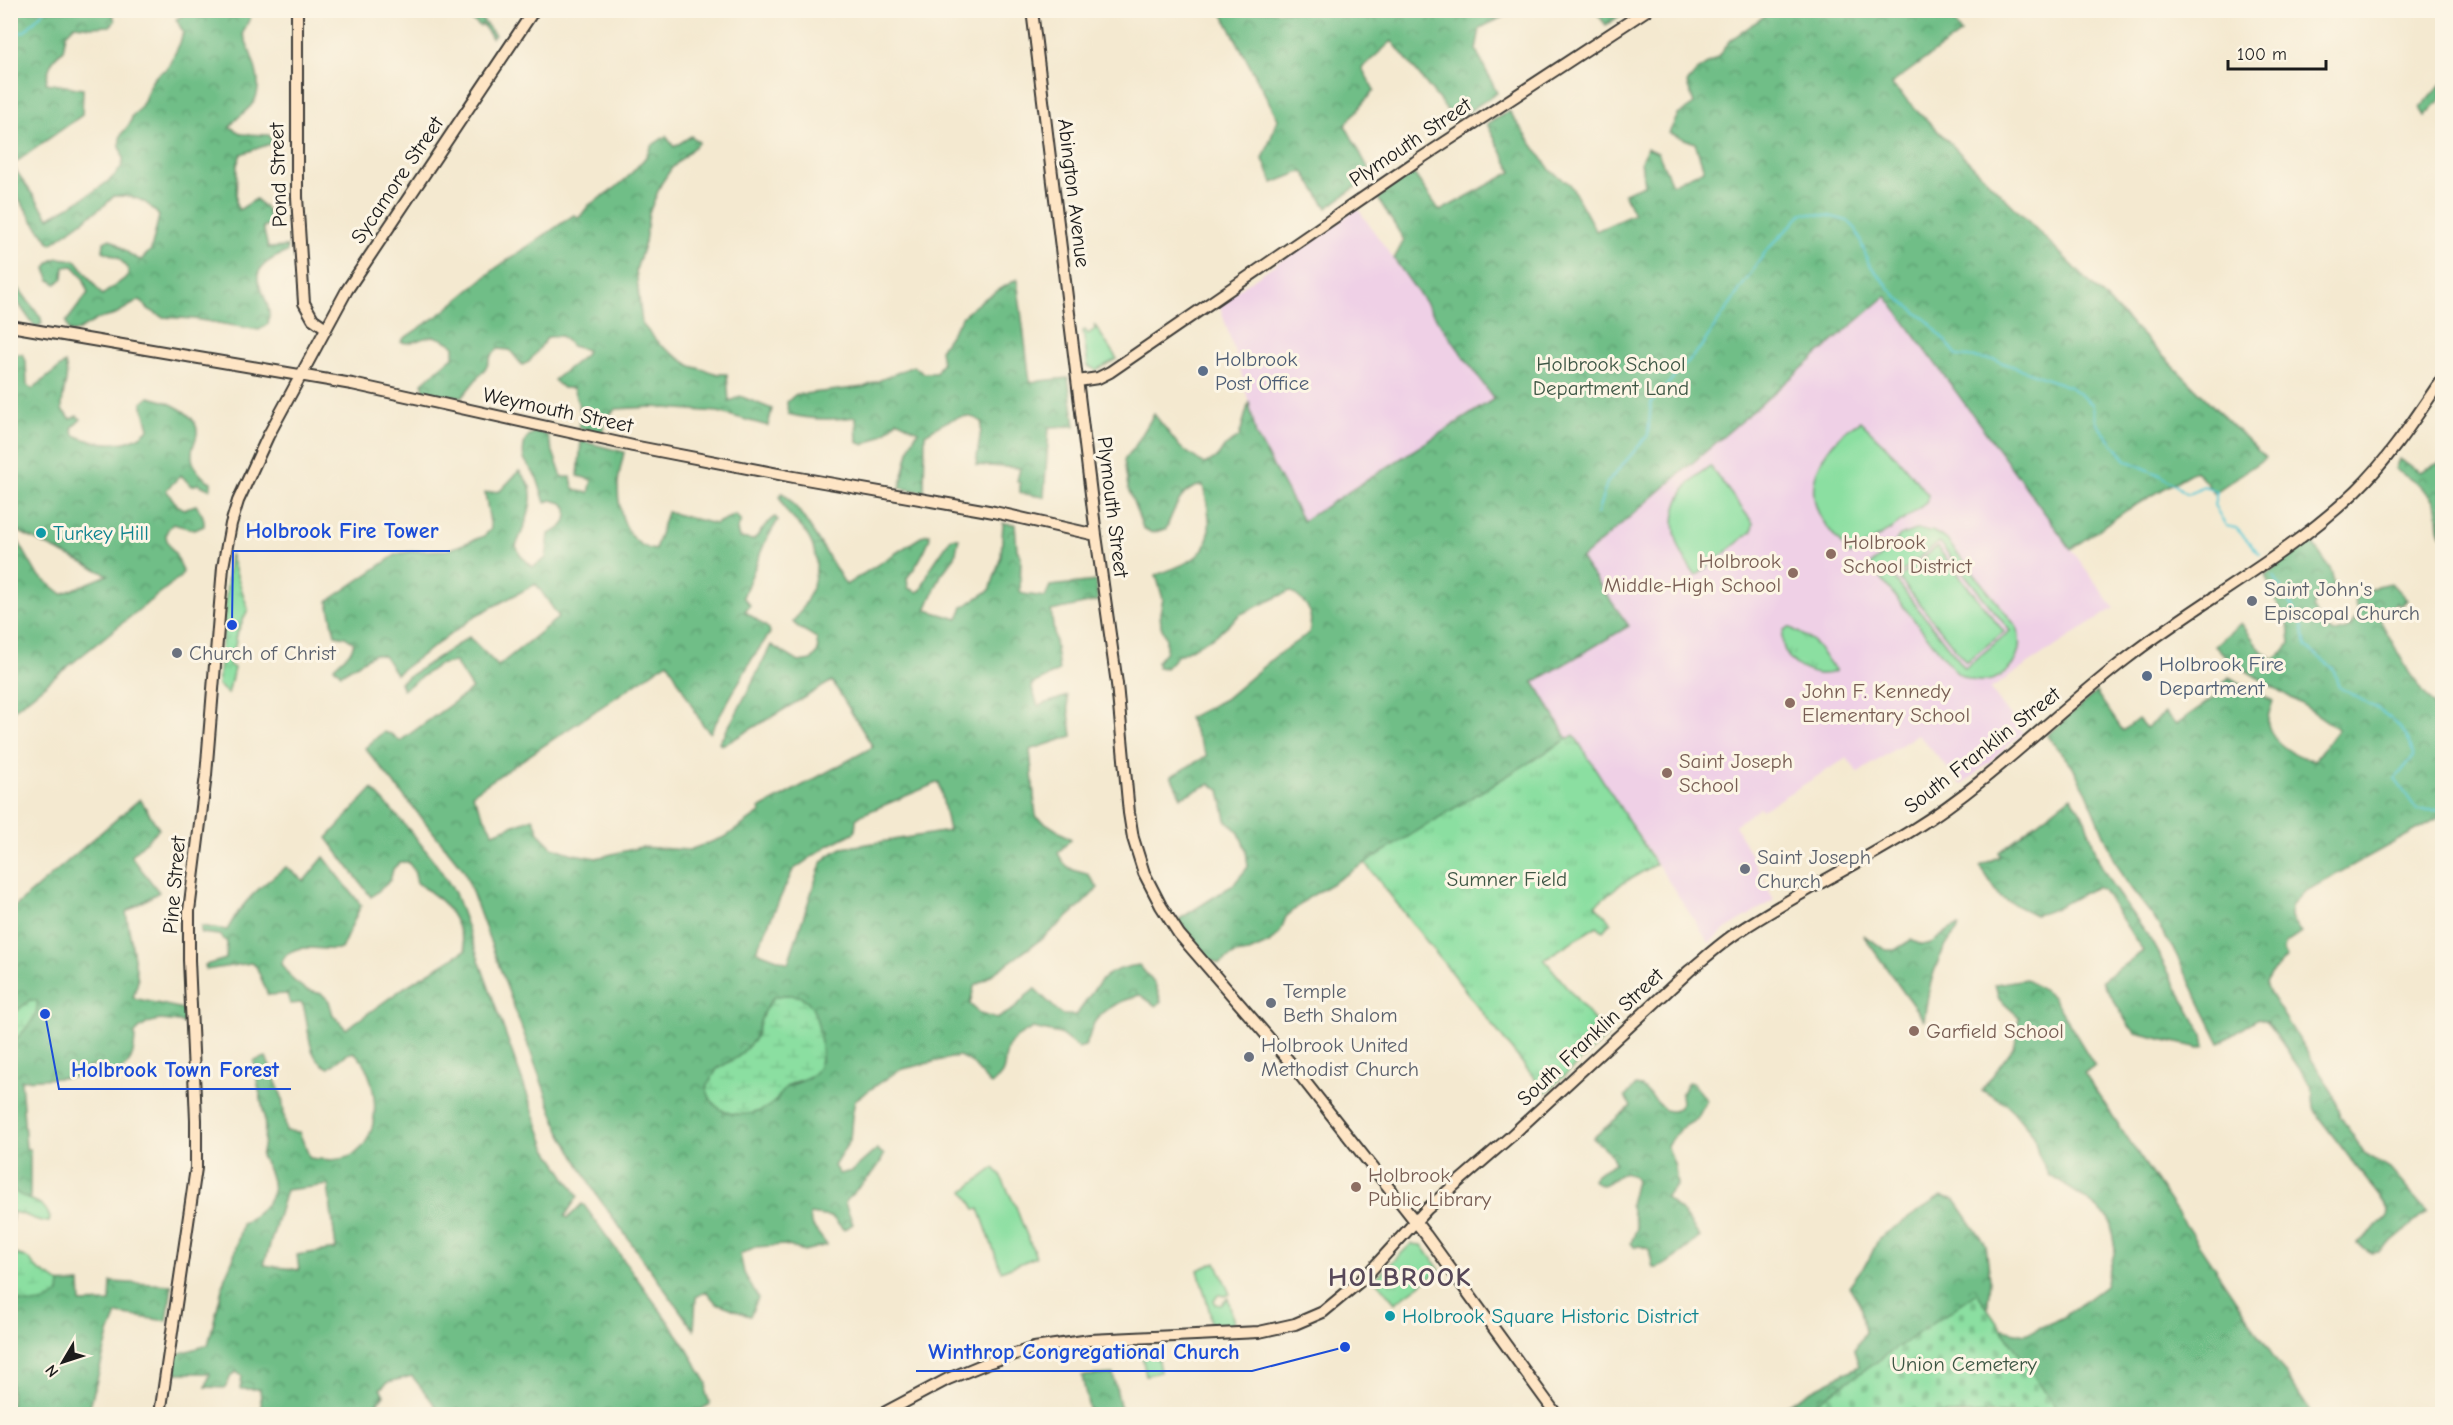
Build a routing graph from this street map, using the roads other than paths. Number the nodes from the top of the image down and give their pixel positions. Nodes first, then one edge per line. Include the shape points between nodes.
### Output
1 (297, 10) edge
2 (534, 10) edge
3 (1032, 10) edge
4 (1647, 10) edge
5 (10, 326) edge
6 (326, 328) junction
7 (300, 375) junction
8 (2442, 379) edge
9 (1078, 381) junction
10 (1096, 535) junction
11 (1414, 1222) junction
12 (160, 1414) edge
13 (882, 1414) edge
14 (1556, 1414) edge

1 - 6 main road, Pond Street via 297,197 304,303 313,319
2 - 6 main road, Sycamore Street via 346,290
3 - 9 main road, Abington Avenue
4 - 9 main road, Plymouth Street via 1405,168 1110,372
5 - 7 main road, Weymouth Street
6 - 7 main road, Sycamore Street
7 - 10 main road, Weymouth Street via 633,446 994,512
7 - 12 main road, Pine Street via 238,501 223,567 206,775 188,919 196,1168
8 - 11 main road, South Franklin Street via 2379,466 2324,520 2127,658 1945,808 1720,946
9 - 10 main road, Plymouth Street
10 - 11 main road, Plymouth Street via 1117,684 1131,826 1149,884 1179,934 1288,1060
11 - 13 main road, South Franklin Street via 1350,1292 1323,1312 1295,1324 1234,1334 1090,1340 1034,1348 948,1379
11 - 14 main road, Plymouth Street

